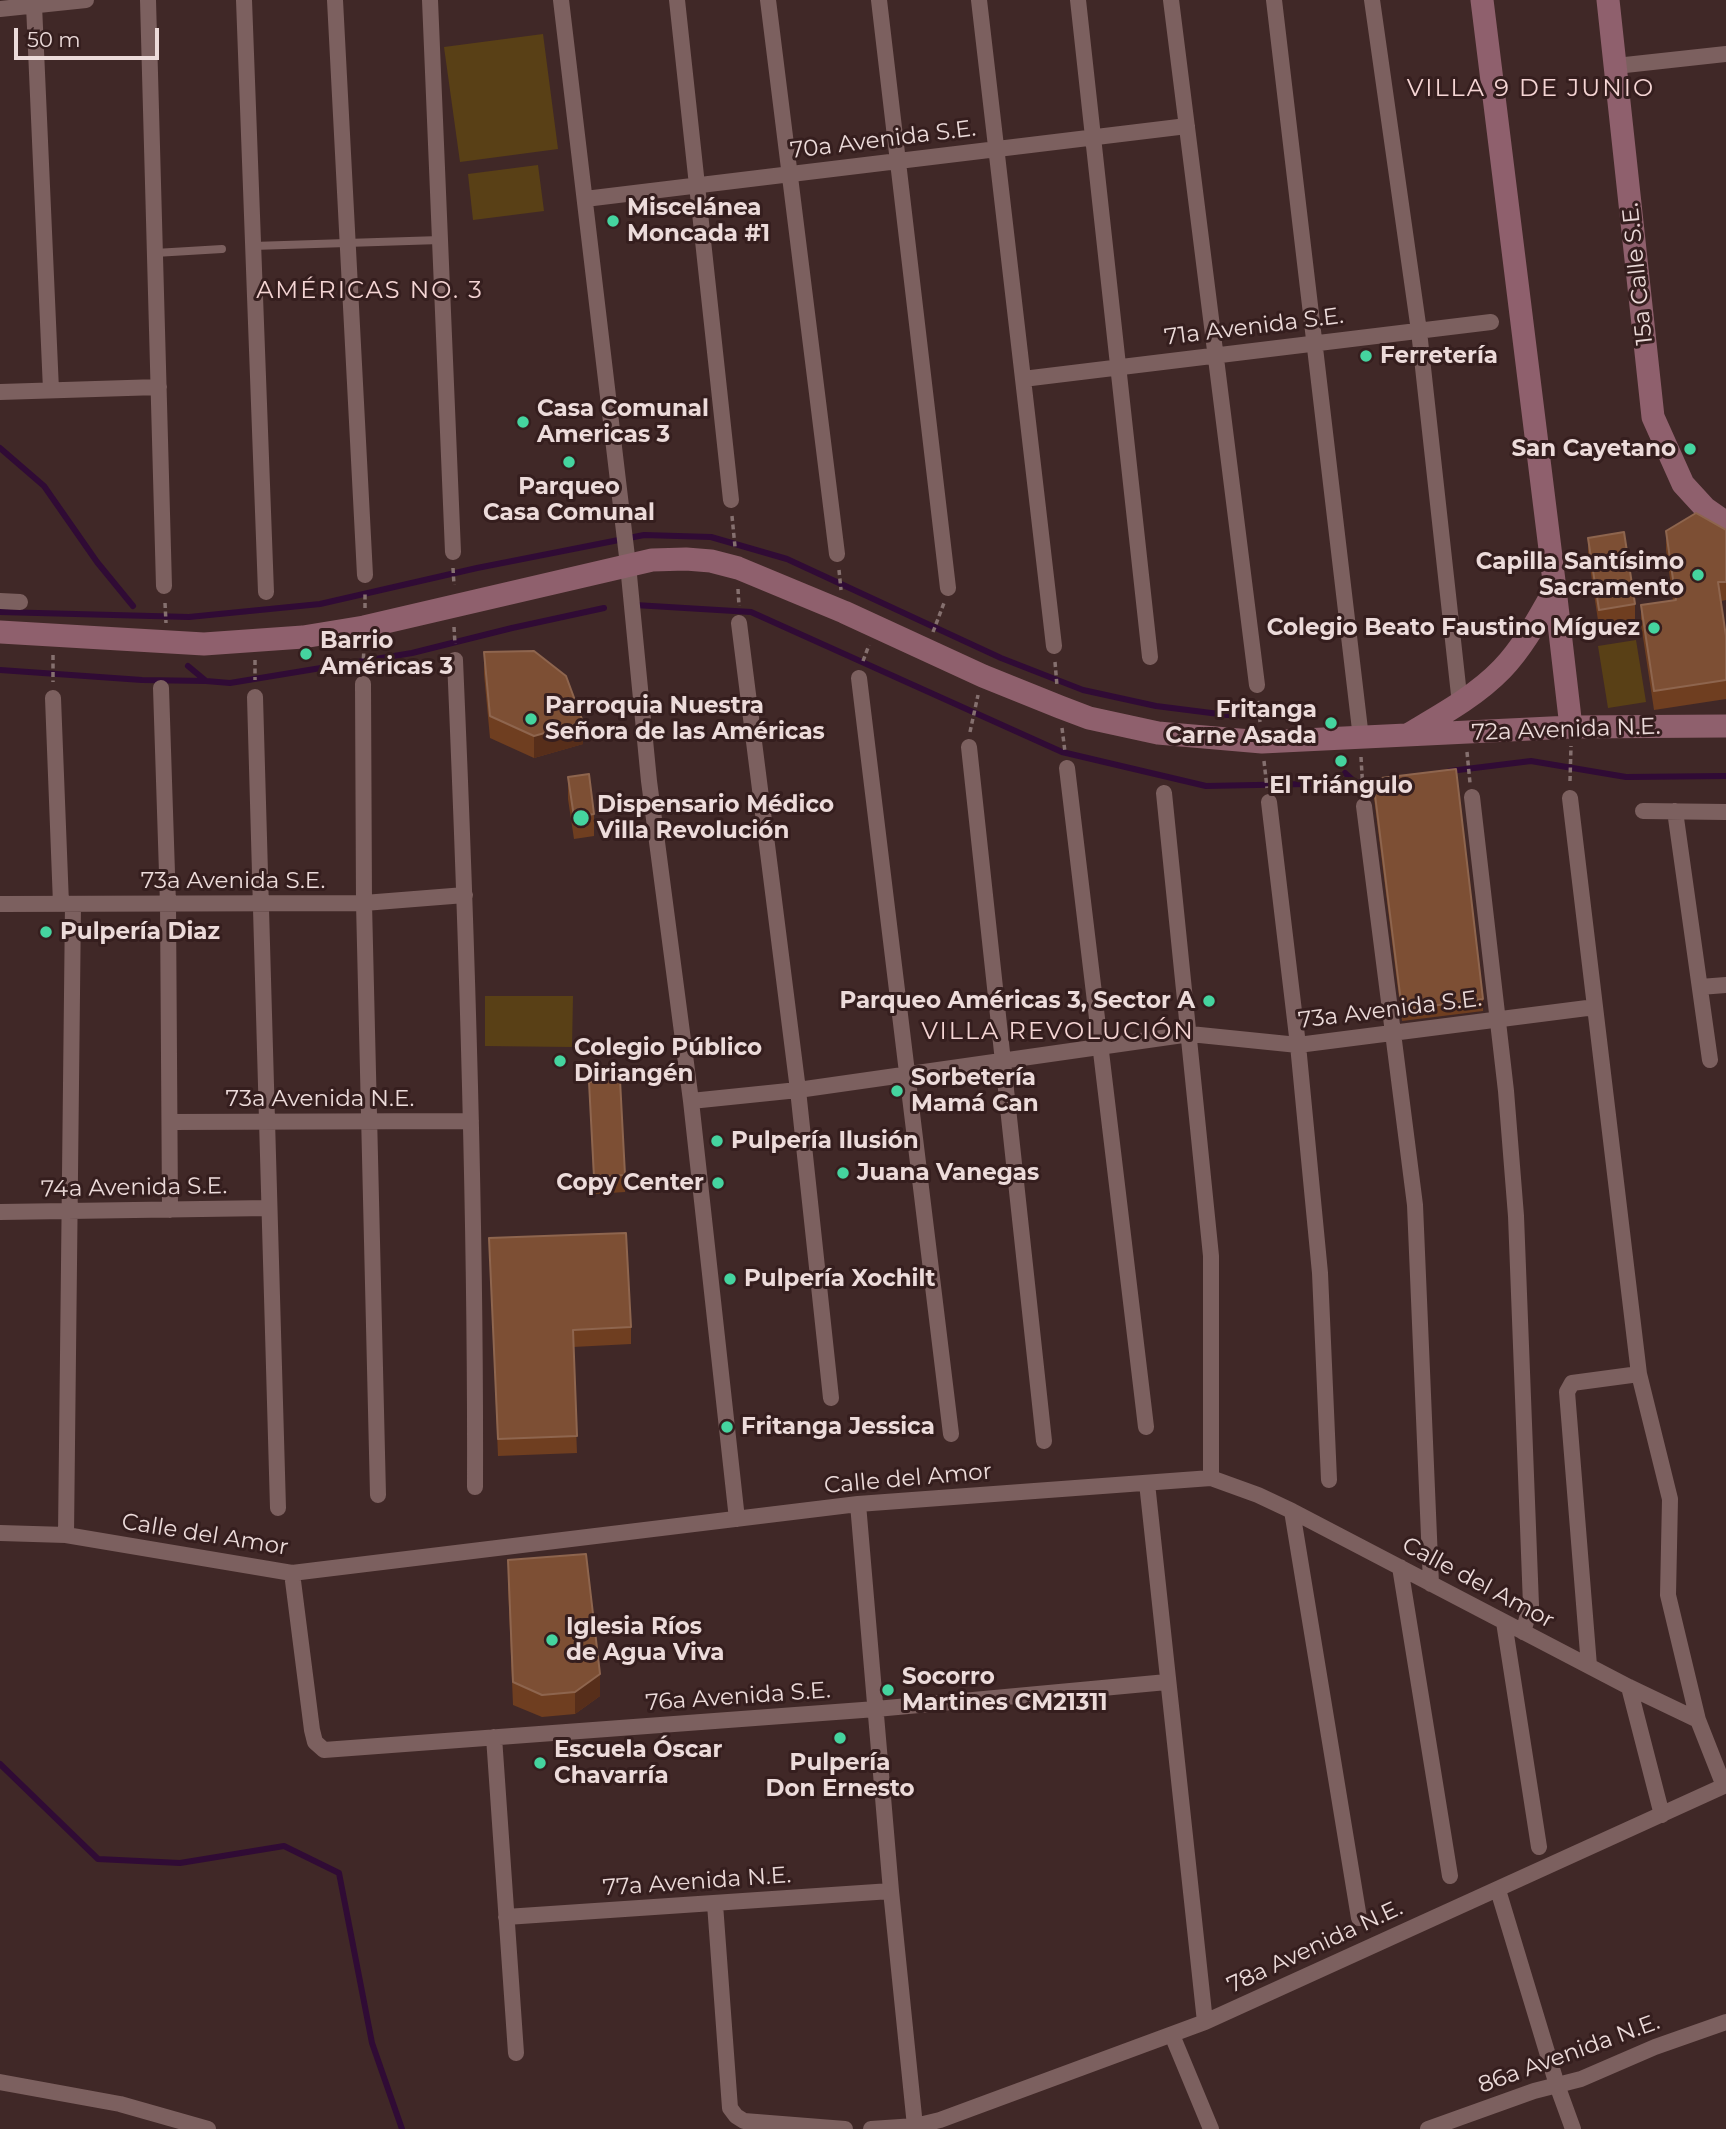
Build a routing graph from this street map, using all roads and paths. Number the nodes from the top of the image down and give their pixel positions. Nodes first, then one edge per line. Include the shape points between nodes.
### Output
1 (86, 0) edge
2 (148, 0) edge
3 (244, 0) edge
4 (335, 0) edge
5 (430, 0) edge
6 (561, 0) edge
7 (677, 0) edge
8 (768, 0) edge
9 (879, 0) edge
10 (979, 0) edge
11 (1079, 0) edge
12 (1171, 0) edge
13 (1274, 0) edge
14 (1372, 0) edge
15 (1482, 0) edge
16 (1608, 0) edge
17 (34, 5) junction
18 (0, 9) edge
19 (1726, 54) edge
20 (1616, 66) junction
21 (1187, 126) junction
22 (1094, 137) junction
23 (996, 149) junction
24 (898, 161) junction
25 (790, 174) junction
26 (697, 185) junction
27 (584, 199) junction
28 (440, 240) junction
29 (348, 243) junction
30 (253, 246) junction
31 (222, 249) dead end
32 (155, 253) junction
33 (1490, 322) dead end
34 (1419, 331) junction
35 (1314, 343) junction
36 (1216, 354) junction
37 (1119, 367) junction
38 (1023, 379) junction
39 (159, 387) junction
40 (51, 390) junction
41 (0, 392) edge
42 (732, 500) dead end
43 (1726, 523) edge
44 (733, 525) dead end
45 (736, 551) dead end
46 (627, 557) junction
47 (453, 559) joint
48 (838, 562) joint
49 (365, 582) joint
50 (454, 584) dead end
51 (164, 586) dead end
52 (738, 587) dead end
53 (948, 588) dead end
54 (1555, 589) junction
55 (265, 592) dead end
56 (842, 597) dead end
57 (0, 601) edge
58 (20, 602) dead end
59 (365, 606) dead end
60 (165, 610) dead end
61 (940, 615) dead end
62 (739, 620) joint
63 (166, 625) dead end
64 (454, 626) dead end
65 (0, 632) edge
66 (932, 635) dead end
67 (364, 642) dead end
68 (870, 642) dead end
69 (1054, 654) joint
70 (455, 655) joint
71 (1150, 657) dead end
72 (255, 666) dead end
73 (860, 672) joint
74 (363, 678) joint
75 (161, 688) dead end
76 (1058, 690) dead end
77 (255, 692) joint
78 (1258, 693) joint
79 (978, 695) dead end
80 (53, 698) dead end
81 (1460, 704) junction
82 (1260, 723) dead end
83 (1726, 726) edge
84 (970, 729) dead end
85 (1063, 734) dead end
86 (1406, 735) junction
87 (1571, 735) junction
88 (1361, 745) junction
89 (970, 747) dead end
90 (1467, 754) dead end
91 (1066, 762) joint
92 (1264, 762) dead end
93 (1570, 779) dead end
94 (1363, 789) dead end
95 (1471, 790) joint
96 (1164, 793) dead end
97 (1570, 798) dead end
98 (1269, 799) joint
99 (1364, 806) dead end
100 (1643, 811) dead end
101 (1675, 811) junction
102 (1726, 813) edge
103 (465, 895) junction
104 (364, 903) junction
105 (0, 904) edge
106 (67, 904) junction
107 (169, 904) junction
108 (260, 905) junction
109 (1726, 985) edge
110 (1700, 987) junction
111 (1595, 1007) junction
112 (1498, 1020) junction
113 (1392, 1033) junction
114 (1190, 1034) junction
115 (1298, 1045) junction
116 (1100, 1047) junction
117 (1710, 1059) dead end
118 (1003, 1060) junction
119 (908, 1074) junction
120 (798, 1090) junction
121 (691, 1101) junction
122 (369, 1121) junction
123 (471, 1121) junction
124 (170, 1122) junction
125 (267, 1122) junction
126 (269, 1208) junction
127 (170, 1210) junction
128 (71, 1211) junction
129 (0, 1212) edge
130 (1639, 1374) junction
131 (831, 1398) dead end
132 (1146, 1427) dead end
133 (951, 1434) dead end
134 (1044, 1441) dead end
135 (1211, 1478) junction
136 (1329, 1480) dead end
137 (1147, 1483) junction
138 (475, 1487) dead end
139 (378, 1495) dead end
140 (858, 1504) junction
141 (278, 1508) dead end
142 (1292, 1511) junction
143 (737, 1519) junction
144 (0, 1534) edge
145 (66, 1535) junction
146 (1400, 1567) junction
147 (292, 1573) junction
148 (1431, 1584) junction
149 (1504, 1622) junction
150 (1523, 1632) junction
151 (1589, 1666) junction
152 (1167, 1682) junction
153 (1629, 1687) junction
154 (876, 1709) junction
155 (1698, 1720) junction
156 (494, 1737) junction
157 (1725, 1785) edge
158 (1662, 1815) junction
159 (1539, 1847) dead end
160 (1450, 1876) dead end
161 (1498, 1890) junction
162 (891, 1891) junction
163 (715, 1903) junction
164 (506, 1917) junction
165 (1359, 1918) dead end
166 (1205, 2022) junction
167 (1726, 2022) edge
168 (1172, 2035) junction
169 (516, 2053) dead end
170 (0, 2082) edge
171 (1557, 2085) junction
172 (941, 2125) edge
173 (915, 2126) junction
174 (208, 2129) edge
175 (845, 2129) edge
176 (871, 2129) edge
177 (1211, 2129) edge
178 (1428, 2129) edge
179 (1573, 2129) edge

1 - 17 street
2 - 32 street
3 - 30 street
4 - 29 street
5 - 28 street
6 - 27 street
7 - 26 street
8 - 25 street
9 - 24 street
10 - 23 street
11 - 22 street
12 - 21 street
13 - 35 street
14 - 34 street
15 - 54 street
16 - 20 street, 15a Calle S.E.
17 - 18 street
17 - 40 street
19 - 20 street
20 - 43 street, 15a Calle S.E. via 1653,417 1683,484
21 - 22 street, 70a Avenida S.E.
21 - 36 street
22 - 23 street, 70a Avenida S.E.
22 - 37 street
23 - 24 street, 70a Avenida S.E.
23 - 38 street
24 - 25 street, 70a Avenida S.E.
24 - 53 street
25 - 26 street, 70a Avenida S.E.
25 - 48 street
26 - 27 street, 70a Avenida S.E.
26 - 42 street
27 - 46 street
28 - 29 lane
28 - 47 street
29 - 30 lane
29 - 49 street
30 - 55 street
31 - 32 lane
32 - 39 street
33 - 34 street, 71a Avenida S.E.
34 - 35 street, 71a Avenida S.E.
34 - 81 street
35 - 36 street, 71a Avenida S.E.
35 - 88 street
36 - 37 street, 71a Avenida S.E.
36 - 78 street
37 - 38 street, 71a Avenida S.E.
37 - 71 street
38 - 69 street
39 - 40 street
39 - 51 street
40 - 41 street
44 - 45 path
46 - 65 street, 72a Avenida N.E. via 364,627 303,637 204,644
46 - 88 street, 72a Avenida N.E. via 711,561 738,568 1089,718 1158,733
46 - 121 street via 649,781
47 - 50 path
48 - 56 path
49 - 59 path
52 - 62 path
54 - 81 street via 1524,642 1501,670
54 - 87 street
57 - 58 street
60 - 63 path
61 - 66 path
62 - 120 street
64 - 70 path
67 - 74 path
68 - 73 path
69 - 76 path
70 - 103 street
72 - 77 path
73 - 119 street
74 - 104 street
75 - 107 street
77 - 108 street
78 - 82 path
79 - 84 path
80 - 106 street
81 - 86 street
83 - 87 street, 72a Avenida N.E.
85 - 91 path
86 - 87 street, 72a Avenida N.E.
86 - 88 street, 72a Avenida N.E.
87 - 93 path
88 - 94 path
89 - 118 street
90 - 95 path
91 - 116 street
92 - 98 path
95 - 112 street
96 - 114 street
97 - 111 street
98 - 115 street
99 - 113 street
100 - 101 street
101 - 102 street
101 - 110 street
103 - 104 street, 73a Avenida S.E.
103 - 123 street
104 - 108 street, 73a Avenida S.E.
104 - 122 street
105 - 106 street, 73a Avenida S.E.
106 - 107 street, 73a Avenida S.E.
106 - 128 street
107 - 108 street, 73a Avenida S.E.
107 - 124 street
108 - 125 street
109 - 110 street
110 - 117 street
111 - 112 street, 73a Avenida S.E.
111 - 130 street
112 - 113 street, 73a Avenida S.E.
112 - 150 street via 1522,1337 1531,1605
113 - 115 street, 73a Avenida S.E.
113 - 148 street via 1415,1205
114 - 115 street, 73a Avenida S.E.
114 - 116 street, 73a Avenida S.E.
114 - 135 street via 1211,1256
115 - 136 street via 1320,1273
116 - 118 street, 73a Avenida S.E.
116 - 132 street
118 - 119 street, 73a Avenida S.E.
118 - 134 street
119 - 120 street, 73a Avenida S.E.
119 - 133 street
120 - 121 street, 73a Avenida S.E.
120 - 131 street
121 - 143 street
122 - 123 street, 73a Avenida N.E.
122 - 125 street, 73a Avenida N.E.
122 - 139 street
123 - 138 street
124 - 125 street, 73a Avenida N.E.
124 - 127 street
125 - 126 street
126 - 127 street, 74a Avenida S.E.
126 - 141 street
127 - 128 street, 74a Avenida S.E.
128 - 129 street, 74a Avenida S.E.
128 - 145 street
130 - 151 street via 1572,1383 1567,1392
130 - 155 street via 1670,1499 1668,1595
135 - 137 street, Calle del Amor
135 - 142 street, Calle del Amor
137 - 140 street, Calle del Amor
137 - 152 street
140 - 143 street, Calle del Amor
140 - 154 street
142 - 146 street, Calle del Amor
142 - 165 street
143 - 147 street, Calle del Amor
144 - 145 street, Calle del Amor
145 - 147 street, Calle del Amor
146 - 148 street, Calle del Amor
146 - 160 street
147 - 156 street, 76a Avenida S.E. via 315,1742 324,1750
148 - 149 street, Calle del Amor
149 - 150 street, Calle del Amor
149 - 159 street
150 - 151 street, Calle del Amor
151 - 153 street, Calle del Amor
152 - 154 street, 76a Avenida S.E.
152 - 166 street
153 - 155 street, Calle del Amor
153 - 158 street
154 - 156 street, 76a Avenida S.E.
154 - 162 street
155 - 157 street
156 - 164 street
157 - 158 street, 78a Avenida N.E.
158 - 161 street, 78a Avenida N.E.
161 - 166 street, 78a Avenida N.E.
161 - 171 street
162 - 163 street, 77a Avenida N.E.
162 - 173 street
163 - 164 street, 77a Avenida N.E.
163 - 175 street via 730,2108 744,2121
164 - 169 street
166 - 168 street, 78a Avenida N.E.
167 - 171 street, 86a Avenida N.E.
168 - 172 street, 78a Avenida N.E.
168 - 177 street
170 - 174 street via 120,2104
171 - 178 street, 86a Avenida N.E.
171 - 179 street
172 - 173 street, 78a Avenida N.E.
173 - 176 street, 78a Avenida N.E.

